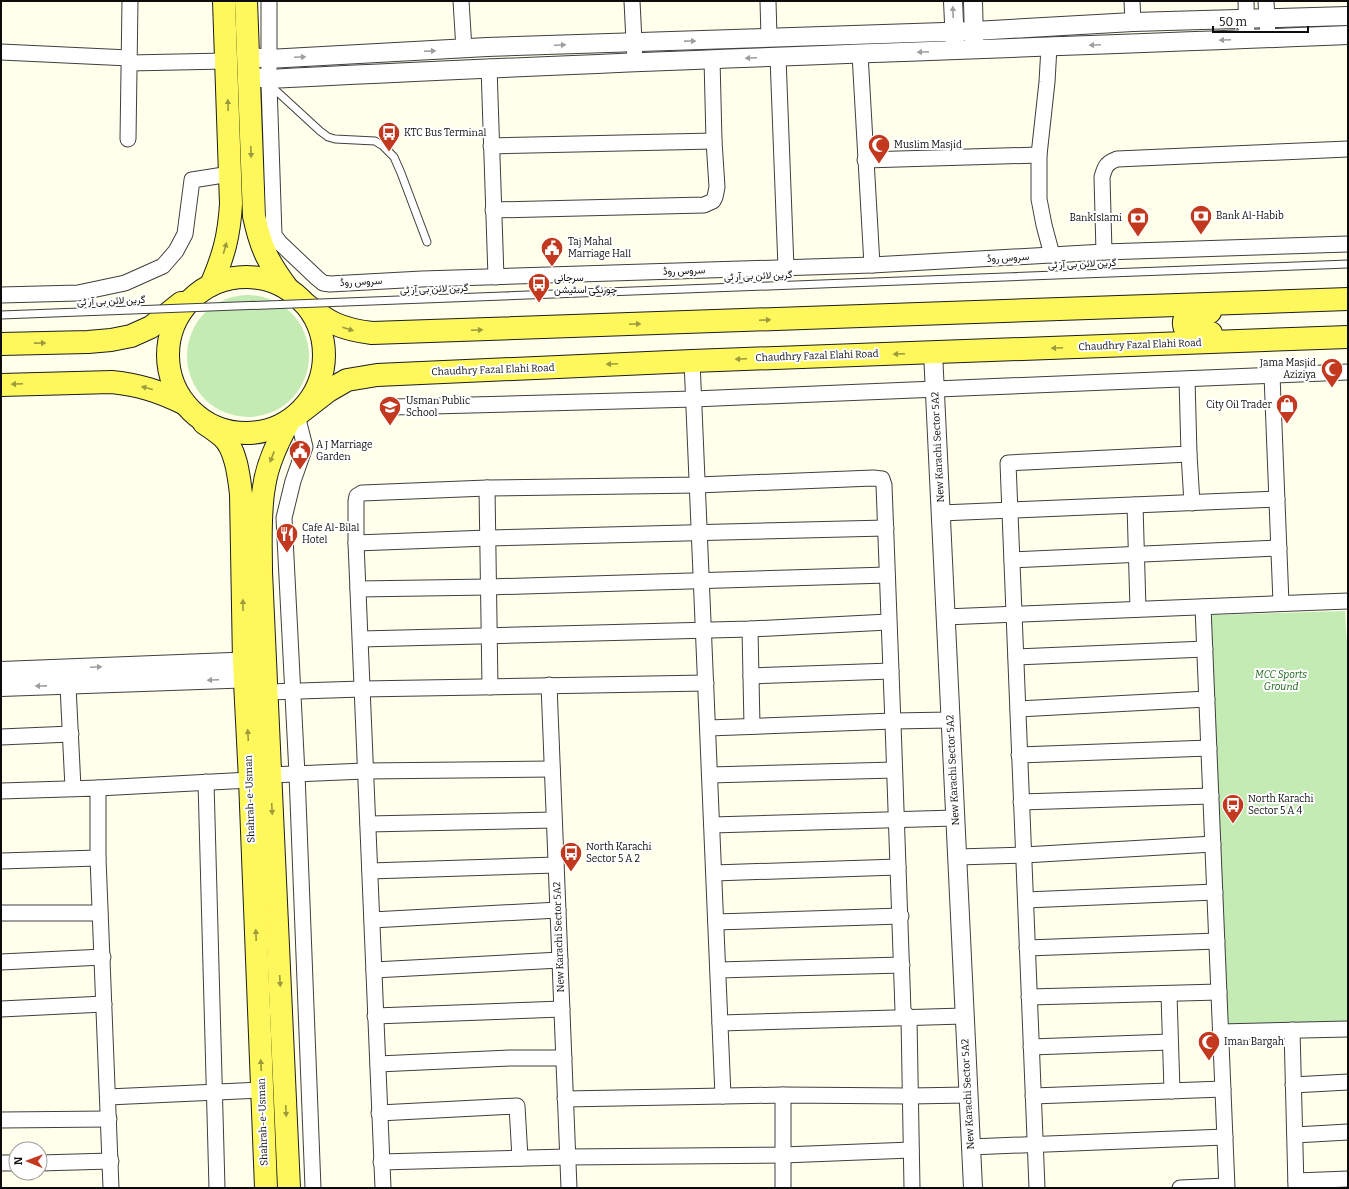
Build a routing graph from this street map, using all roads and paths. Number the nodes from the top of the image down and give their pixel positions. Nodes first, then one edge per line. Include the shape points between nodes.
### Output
1 (130, 1) edge
2 (224, 1) edge
3 (246, 1) edge
4 (269, 1) edge
5 (461, 1) edge
6 (632, 1) edge
7 (768, 1) edge
8 (953, 1) edge
9 (973, 1) edge
10 (1132, 1) edge
11 (1246, 1) edge
12 (1266, 10) edge
13 (1348, 16) edge
14 (1246, 19) junction
15 (1133, 22) junction
16 (954, 31) junction
17 (974, 31) junction
18 (1348, 35) edge
19 (769, 37) junction
20 (1268, 38) junction
21 (1248, 39) junction
22 (634, 42) junction
23 (1049, 47) junction
24 (464, 49) junction
25 (975, 50) junction
26 (955, 51) junction
27 (1, 52) edge
28 (860, 54) junction
29 (778, 57) junction
30 (712, 59) junction
31 (129, 61) junction
32 (226, 61) junction
33 (635, 62) junction
34 (488, 67) junction
35 (260, 71) junction
36 (229, 127) junction
37 (250, 127) junction
38 (128, 139) dead end
39 (714, 141) junction
40 (491, 146) junction
41 (1348, 149) edge
42 (1038, 155) junction
43 (865, 160) junction
44 (230, 174) junction
45 (493, 210) junction
46 (427, 242) dead end
47 (1348, 244) edge
48 (1104, 252) junction
49 (1052, 255) junction
50 (1348, 264) edge
51 (872, 265) junction
52 (786, 268) junction
53 (496, 277) junction
54 (203, 290) junction
55 (1, 295) edge
56 (296, 295) junction
57 (1348, 299) edge
58 (1348, 304) edge
59 (1, 315) edge
60 (1348, 331) edge
61 (1348, 337) edge
62 (1, 344) edge
63 (933, 352) junction
64 (692, 361) junction
65 (1348, 372) edge
66 (1272, 375) junction
67 (1187, 379) junction
68 (1, 385) edge
69 (935, 389) junction
70 (694, 399) junction
71 (183, 402) junction
72 (394, 407) dead end
73 (293, 418) junction
74 (204, 423) junction
75 (1189, 454) junction
76 (698, 485) junction
77 (487, 488) junction
78 (1277, 500) junction
79 (1192, 503) junction
80 (1136, 505) junction
81 (1010, 510) junction
82 (941, 513) junction
83 (886, 528) junction
84 (700, 532) junction
85 (488, 538) junction
86 (356, 543) junction
87 (1279, 548) junction
88 (1137, 555) junction
89 (1012, 560) junction
90 (887, 576) junction
91 (702, 581) junction
92 (489, 587) junction
93 (358, 589) junction
94 (1348, 601) edge
95 (1281, 603) junction
96 (1203, 607) junction
97 (1138, 609) junction
98 (1014, 614) junction
99 (946, 617) junction
100 (888, 622) junction
101 (704, 630) junction
102 (750, 630) junction
103 (490, 637) junction
104 (361, 639) junction
105 (1205, 649) junction
106 (1016, 656) junction
107 (1, 671) edge
108 (891, 671) junction
109 (257, 674) junction
110 (751, 676) junction
111 (706, 683) junction
112 (68, 686) junction
113 (490, 686) junction
114 (549, 686) junction
115 (1, 687) edge
116 (362, 689) junction
117 (294, 691) junction
118 (1207, 699) junction
119 (1018, 709) junction
120 (893, 720) junction
121 (950, 720) junction
122 (752, 726) junction
123 (708, 728) junction
124 (71, 734) junction
125 (1, 736) edge
126 (1209, 748) junction
127 (1020, 755) junction
128 (552, 768) junction
129 (894, 770) junction
130 (365, 771) junction
131 (297, 774) junction
132 (710, 775) junction
133 (260, 778) junction
134 (206, 782) junction
135 (73, 788) junction
136 (98, 788) junction
137 (1, 791) edge
138 (1211, 796) junction
139 (1021, 802) junction
140 (955, 818) junction
141 (554, 820) junction
142 (896, 820) junction
143 (368, 824) junction
144 (712, 825) junction
145 (1213, 844) junction
146 (1024, 855) junction
147 (957, 857) junction
148 (98, 858) junction
149 (1, 861) edge
150 (556, 865) junction
151 (898, 867) junction
152 (370, 871) junction
153 (714, 872) junction
154 (1215, 892) junction
155 (1026, 900) junction
156 (558, 910) junction
157 (1, 913) edge
158 (100, 913) junction
159 (901, 916) junction
160 (372, 920) junction
161 (716, 922) junction
162 (1217, 941) junction
163 (1027, 948) junction
164 (103, 957) junction
165 (560, 960) junction
166 (1, 962) edge
167 (902, 965) junction
168 (374, 970) junction
169 (718, 970) junction
170 (1219, 992) junction
171 (1169, 994) junction
172 (1029, 997) junction
173 (104, 1004) junction
174 (1, 1009) edge
175 (562, 1009) junction
176 (375, 1016) junction
177 (964, 1016) junction
178 (909, 1018) junction
179 (720, 1023) junction
180 (1348, 1029) edge
181 (1292, 1030) junction
182 (1220, 1032) junction
183 (1170, 1042) junction
184 (1031, 1047) junction
185 (564, 1058) junction
186 (378, 1064) junction
187 (1348, 1082) edge
188 (1294, 1085) junction
189 (1223, 1089) junction
190 (261, 1090) junction
191 (1172, 1091) junction
192 (214, 1093) junction
193 (783, 1095) junction
194 (968, 1095) junction
195 (724, 1096) junction
196 (910, 1096) junction
197 (1034, 1096) junction
198 (108, 1097) junction
199 (565, 1099) junction
200 (379, 1113) junction
201 (109, 1119) junction
202 (1, 1120) edge
203 (1348, 1132) edge
204 (1295, 1134) junction
205 (1225, 1137) junction
206 (1035, 1144) junction
207 (970, 1147) junction
208 (911, 1150) junction
209 (783, 1155) junction
210 (567, 1157) junction
211 (520, 1158) junction
212 (111, 1161) junction
213 (48, 1162) edge
214 (382, 1162) junction
215 (1348, 1179) edge
216 (1296, 1185) edge
217 (1226, 1187) edge
218 (111, 1188) edge
219 (217, 1188) edge
220 (266, 1188) edge
221 (289, 1188) edge
222 (313, 1188) edge
223 (382, 1188) edge
224 (569, 1188) edge
225 (784, 1188) edge
226 (912, 1188) edge
227 (973, 1188) edge
228 (1037, 1188) edge
229 (1180, 1188) edge

1 - 31 street
2 - 32 main road
3 - 35 main road
4 - 35 street, سروس روڈ
5 - 24 street
6 - 22 street
7 - 19 street
16 -> 8 street
9 - 17 street
10 - 15 street
11 - 14 street
12 - 13 street
12 - 14 street
12 - 20 street
14 - 15 street
14 - 21 street
15 - 17 street
16 - 17 street
16 - 19 street
16 - 26 street
17 - 25 street
18 - 20 street
22 -> 19 street
20 - 21 street
21 -> 23 street
24 -> 22 street
22 - 33 street
23 - 25 street
23 - 42 street
35 -> 24 street
25 - 26 street
26 -> 28 street
27 - 31 street
28 - 29 street
28 - 43 street
29 -> 30 street
29 - 52 street
30 - 33 street
30 - 39 street
31 - 32 street
31 - 38 street
36 -> 32 main road
33 - 34 street
34 - 35 street
34 - 40 street
35 - 37 main road
35 - 46 lane via 328,137 374,141 384,146 394,157
35 - 53 street, سروس روڈ via 274,235 317,278 323,283 330,284
36 - 37 main road
36 - 44 main road
37 -> 56 main road via 254,216 258,238 275,271
39 - 40 street
39 - 45 street via 717,187 713,201 704,205
40 - 45 street
41 - 48 street via 1116,159 1105,168 1102,177
42 - 43 street
42 - 49 street via 1039,199
43 - 51 street
54 -> 44 main road via 226,248 230,226
44 - 55 street via 192,180 185,234 176,251 163,266 126,283 78,293
45 - 53 street
47 - 48 street, سروس روڈ
48 - 49 street, سروس روڈ
49 - 51 street, سروس روڈ
50 - 59 lane, گرین لائن بی آر ٹی, bridge
51 - 52 street, سروس روڈ
52 - 53 street, سروس روڈ
54 - 56 main road via 230,278 250,277 270,280
62 -> 54 main road via 88,342 132,336 151,327
54 - 71 main road via 182,310 172,327 168,346 168,366 173,385
56 -> 57 main road via 333,324 372,333
56 - 73 main road via 315,319 322,339 324,360 320,380 311,399
58 - 60 main road via 1334,307 1196,313 1187,316 1184,325 1186,331 1192,334 1333,328
61 -> 63 main road, Chaudhry Fazal Elahi Road
63 -> 64 main road, Chaudhry Fazal Elahi Road
63 - 69 street, New Karachi Sector 5A2
64 - 70 street
64 -> 73 main road, Chaudhry Fazal Elahi Road via 377,374 347,380 328,390
65 - 66 street
66 - 67 street
66 - 78 street
67 - 69 street
67 - 75 street
71 -> 68 main road via 150,388 112,382
69 - 70 street
69 - 82 street, New Karachi Sector 5A2
70 - 72 street
70 - 76 street
71 - 74 main road via 192,414
73 - 74 main road via 268,431 247,434 224,432
73 -> 109 main road, Shahrah-e-Usman via 278,441 264,486 261,511
73 - 117 street via 305,448 293,481 284,518
109 -> 74 main road, Shahrah-e-Usman via 239,474 232,452 223,436
75 - 79 street
75 - 81 street via 1008,463
76 - 77 street
76 - 83 street via 882,479
76 - 84 street
77 - 85 street
77 - 86 street via 362,493 357,496 356,501
78 - 79 street
78 - 87 street
79 - 80 street
80 - 81 street
80 - 88 street
81 - 82 street
81 - 89 street
82 - 99 street, New Karachi Sector 5A2
83 - 84 street
83 - 90 street
84 - 85 street
84 - 91 street
85 - 86 street
85 - 92 street
86 - 93 street
87 - 88 street
87 - 95 street
88 - 89 street
88 - 97 street
89 - 98 street
90 - 91 street
90 - 100 street
91 - 92 street
91 - 101 street
92 - 93 street
92 - 103 street
93 - 104 street
94 - 95 street
95 - 96 street
96 - 97 street
96 - 105 street
97 - 98 street
98 - 99 street
98 - 106 street
99 - 121 street, New Karachi Sector 5A2
100 - 102 street
100 - 108 street
101 - 102 street
101 - 103 street
101 - 111 street
102 - 110 street
103 - 104 street
103 - 113 street
104 - 116 street
105 - 106 street
105 - 118 street
106 - 119 street
107 -> 109 street
108 - 110 street
108 - 120 street
109 -> 112 street
109 - 117 street
109 - 133 main road, Shahrah-e-Usman
110 - 122 street
111 - 114 street
111 - 123 street
112 -> 115 street
112 - 124 street
113 - 114 street
113 - 116 street
114 - 128 street, New Karachi Sector 5A2
116 - 117 street
116 - 130 street
117 - 131 street
118 - 119 street
118 - 126 street
119 - 127 street
120 - 121 street
120 - 122 street
120 - 129 street
121 - 140 street, New Karachi Sector 5A2
122 - 123 street
123 - 132 street
124 - 125 street
124 - 135 street
126 - 127 street
126 - 138 street
127 - 139 street
128 - 130 street
128 - 141 street, New Karachi Sector 5A2
129 - 132 street
129 - 142 street
130 - 131 street
130 - 143 street
131 - 133 street
131 - 222 street
132 - 144 street
133 - 134 street
190 -> 133 main road, Shahrah-e-Usman
133 -> 221 main road, Shahrah-e-Usman
134 - 136 street
134 - 192 street
135 - 136 street
135 - 137 street
136 - 148 street
138 - 139 street
138 - 145 street
139 - 146 street
140 - 142 street
140 - 147 street, New Karachi Sector 5A2
141 - 143 street
141 - 150 street, New Karachi Sector 5A2
142 - 144 street
142 - 151 street
143 - 152 street
144 - 153 street
145 - 146 street
145 - 154 street
146 - 147 street
146 - 155 street
147 - 177 street, New Karachi Sector 5A2
148 - 149 street
148 - 158 street
150 - 152 street
150 - 156 street, New Karachi Sector 5A2
151 - 153 street
151 - 159 street
152 - 160 street
153 - 161 street
154 - 155 street
154 - 162 street
155 - 163 street
156 - 160 street
156 - 165 street, New Karachi Sector 5A2
157 - 158 street
158 - 164 street
159 - 161 street
159 - 167 street
160 - 168 street
161 - 169 street
162 - 163 street
162 - 170 street
163 - 172 street
164 - 166 street
164 - 173 street
165 - 168 street
165 - 175 street, New Karachi Sector 5A2
167 - 169 street
167 - 178 street via 903,1011
168 - 176 street
169 - 179 street
170 - 171 street
170 - 182 street
171 - 172 street
171 - 183 street
172 - 184 street
173 - 174 street
173 - 198 street
175 - 176 street
175 - 185 street, New Karachi Sector 5A2
176 - 186 street
177 - 178 street
177 - 194 street, New Karachi Sector 5A2
178 - 179 street
178 - 196 street
179 - 195 street
180 - 181 street
181 - 182 street
181 - 188 street
182 - 189 street
183 - 184 street
183 - 191 street
184 - 197 street
185 - 186 street
185 - 199 street, New Karachi Sector 5A2
186 - 200 street
187 - 188 street
188 - 204 street
189 - 191 street
189 - 205 street
190 - 192 street
190 - 220 main road, Shahrah-e-Usman
191 - 197 street
192 - 198 street
192 - 219 street
193 - 195 street
193 - 196 street
193 - 209 street
194 - 196 street
194 - 207 street, New Karachi Sector 5A2
195 - 199 street
196 - 208 street
197 - 206 street
198 - 201 street
199 - 210 street, New Karachi Sector 5A2
200 - 211 street via 517,1106
200 - 214 street
201 - 202 street
201 - 212 street
203 - 204 street
204 - 216 street
205 - 206 street
205 - 217 street
206 - 207 street
206 - 228 street
207 - 227 street, New Karachi Sector 5A2
208 - 209 street
208 - 226 street
209 - 210 street
209 - 225 street
210 - 211 street
210 - 224 street, New Karachi Sector 5A2
211 - 214 street
212 - 213 street
212 - 218 street
214 - 223 street
215 - 216 street
217 - 229 street

